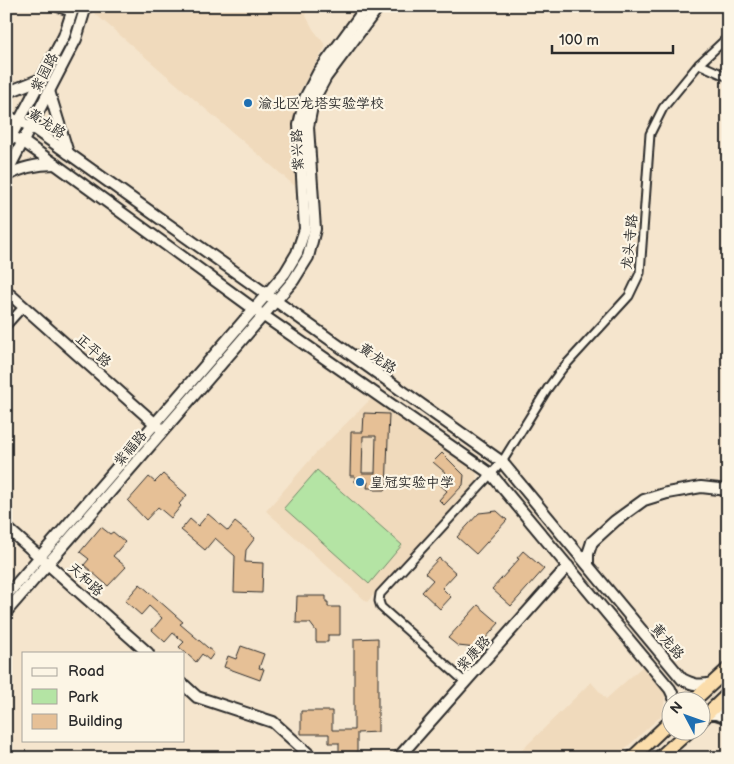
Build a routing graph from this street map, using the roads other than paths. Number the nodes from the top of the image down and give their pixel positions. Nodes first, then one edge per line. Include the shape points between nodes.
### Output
1 (58, 6) edge
2 (86, 6) edge
3 (367, 6) edge
4 (379, 6) edge
5 (73, 9) edge
6 (728, 37) edge
7 (699, 64) junction
8 (728, 77) edge
9 (41, 79) junction
10 (49, 90) junction
11 (6, 93) edge
12 (6, 116) edge
13 (19, 121) junction
14 (30, 126) junction
15 (9, 135) edge
16 (22, 141) junction
17 (6, 146) edge
18 (68, 153) junction
19 (55, 164) junction
20 (6, 175) edge
21 (6, 291) edge
22 (266, 296) junction
23 (239, 298) junction
24 (275, 302) junction
25 (24, 306) junction
26 (254, 309) junction
27 (263, 315) junction
28 (242, 324) junction
29 (6, 326) edge
30 (155, 424) junction
31 (164, 431) junction
32 (502, 462) junction
33 (491, 474) junction
34 (728, 490) edge
35 (6, 527) edge
36 (592, 542) junction
37 (569, 543) junction
38 (44, 560) junction
39 (588, 565) junction
40 (568, 566) junction
41 (6, 596) edge
42 (6, 612) edge
43 (147, 652) edge
44 (728, 669) edge
45 (682, 679) junction
46 (465, 682) junction
47 (713, 683) junction
48 (185, 686) edge
49 (670, 689) junction
50 (671, 692) edge
51 (703, 692) edge
52 (728, 694) edge
53 (712, 709) edge
54 (712, 715) edge
55 (728, 718) edge
56 (662, 730) edge
57 (677, 742) edge
58 (313, 758) edge
59 (398, 758) edge
60 (632, 758) edge
61 (659, 758) edge

1 - 5 main road
2 - 10 main road, 紫园路 via 76,39
3 - 22 main road, 紫兴路 via 318,72 305,98 300,125 305,229 285,274
4 - 24 main road, 紫兴路 via 313,101 308,127 315,229 308,256
5 - 9 main road, 紫园路 via 64,36
6 - 7 street, 龙头寺路
7 - 8 street
7 - 32 street, 龙头寺路 via 663,108 650,134 640,273 629,296 562,369
9 - 11 main road
9 - 13 main road, 紫园路
10 - 14 main road, 紫园路
10 - 18 main road
12 - 13 main road, 黄龙路
13 - 14 main road, 黄龙路
13 - 15 main road, 紫园路
14 - 16 main road, 紫园路
14 - 18 main road, 黄龙路
15 - 16 main road, 黄龙路
15 - 17 main road, 紫园路
16 - 19 main road, 黄龙路
16 - 20 main road, 紫园路
18 - 22 main road, 黄龙路
19 - 20 main road via 28,166
19 - 23 main road, 黄龙路
21 - 25 main road, 正平路
22 - 24 main road, 黄龙路
22 - 26 main road, 紫福路
23 - 26 main road, 黄龙路
23 - 28 main road via 243,310
24 - 27 main road, 紫福路
24 - 32 main road, 黄龙路
25 - 29 street
25 - 30 main road, 正平路
26 - 27 main road, 黄龙路
26 - 28 main road, 紫福路
27 - 31 main road, 紫福路
27 - 33 main road, 黄龙路
28 - 30 main road, 紫福路
30 - 31 main road, 正平路
30 - 38 main road, 紫福路
31 - 38 main road, 紫福路
32 - 33 street, 龙头寺路
32 - 37 main road, 黄龙路
33 - 40 main road, 黄龙路
33 - 46 street, 龙头寺路 via 380,594 379,601 380,607
34 - 36 main road via 700,487 667,492 644,500 614,521
35 - 38 main road, 天和路
36 - 37 main road
36 - 39 main road
37 - 39 main road, 黄龙路
38 - 41 main road, 紫福路
38 - 42 main road, 紫福路
38 - 43 main road, 天和路
39 - 45 main road, 黄龙路
40 - 46 main road, 紫康路
40 - 49 main road, 黄龙路
44 - 47 highway
45 - 47 main road via 702,686
45 - 49 main road via 684,685 681,690
46 - 59 main road, 紫康路
47 - 51 highway
48 - 58 main road via 198,697 273,722
49 - 50 main road, 黄龙路
52 - 53 highway
54 - 55 main road
56 - 60 highway
57 - 61 highway

